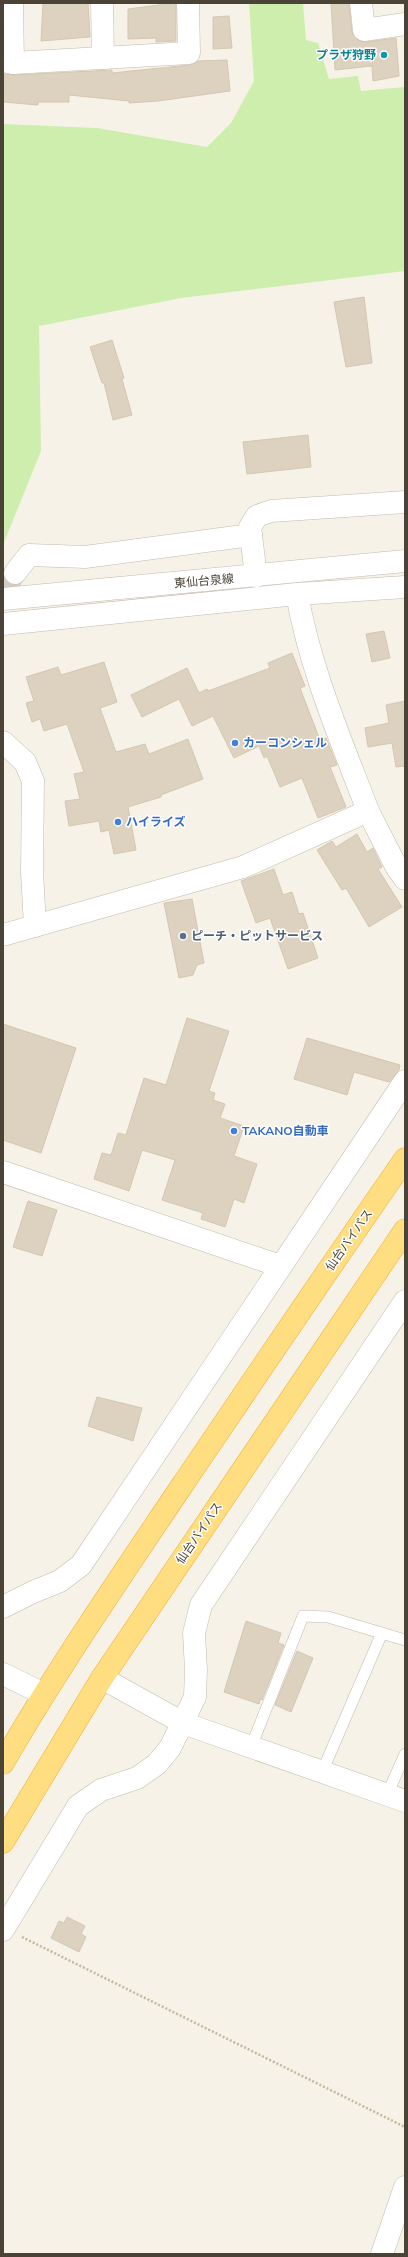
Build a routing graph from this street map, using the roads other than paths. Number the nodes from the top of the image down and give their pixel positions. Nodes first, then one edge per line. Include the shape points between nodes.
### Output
1 (12, 3) edge
2 (102, 3) edge
3 (188, 3) edge
4 (361, 3) edge
5 (405, 24) edge
6 (103, 58) junction
7 (8, 62) edge
8 (405, 502) edge
9 (250, 535) junction
10 (405, 561) edge
11 (15, 573) tunnel mouth
12 (256, 576) junction
13 (405, 587) edge
14 (297, 594) junction
15 (3, 599) edge
16 (3, 624) edge
17 (3, 742) edge
18 (368, 811) junction
19 (405, 879) edge
20 (35, 926) junction
21 (3, 935) edge
22 (405, 1081) edge
23 (405, 1160) edge
24 (3, 1172) edge
25 (405, 1230) edge
26 (280, 1266) junction
27 (405, 1301) edge
28 (3, 1607) edge
29 (382, 1633) junction
30 (405, 1640) edge
31 (3, 1674) edge
32 (102, 1678) junction
33 (44, 1694) junction
34 (183, 1723) junction
35 (251, 1747) junction
36 (405, 1754) edge
37 (3, 1763) edge
38 (322, 1772) junction
39 (396, 1798) edge
40 (3, 1842) edge
41 (4, 1929) edge
42 (405, 2187) edge
43 (382, 2254) edge

1 - 7 street
2 - 6 street
3 - 6 street via 189,53
4 - 5 street via 364,30
6 - 7 street
8 - 9 street via 271,511 258,516 250,527
9 - 11 street via 85,557 29,555
9 - 12 street
10 - 12 street, 東仙台泉線
12 - 15 street, 東仙台泉線
13 - 14 street
14 - 16 street
14 - 18 street via 317,674
17 - 20 street via 25,762 33,781 32,872
18 - 19 street
18 - 20 street via 243,867
20 - 21 street
22 - 26 street
23 - 33 highway, 仙台バイパス via 290,1326
24 - 26 street
25 - 32 highway, 仙台バイパス
26 - 28 street via 81,1565 60,1581
27 - 34 street via 201,1605 194,1633 195,1697
29 - 30 lane
29 - 35 lane via 328,1617 303,1616
29 - 38 lane
31 - 33 street
32 - 34 street
32 - 40 highway, 仙台バイパス
33 - 37 highway, 仙台バイパス
34 - 35 street
34 - 41 street via 170,1748 157,1764 137,1778 101,1790 78,1806
35 - 38 street
36 - 39 lane
38 - 39 street
42 - 43 street

